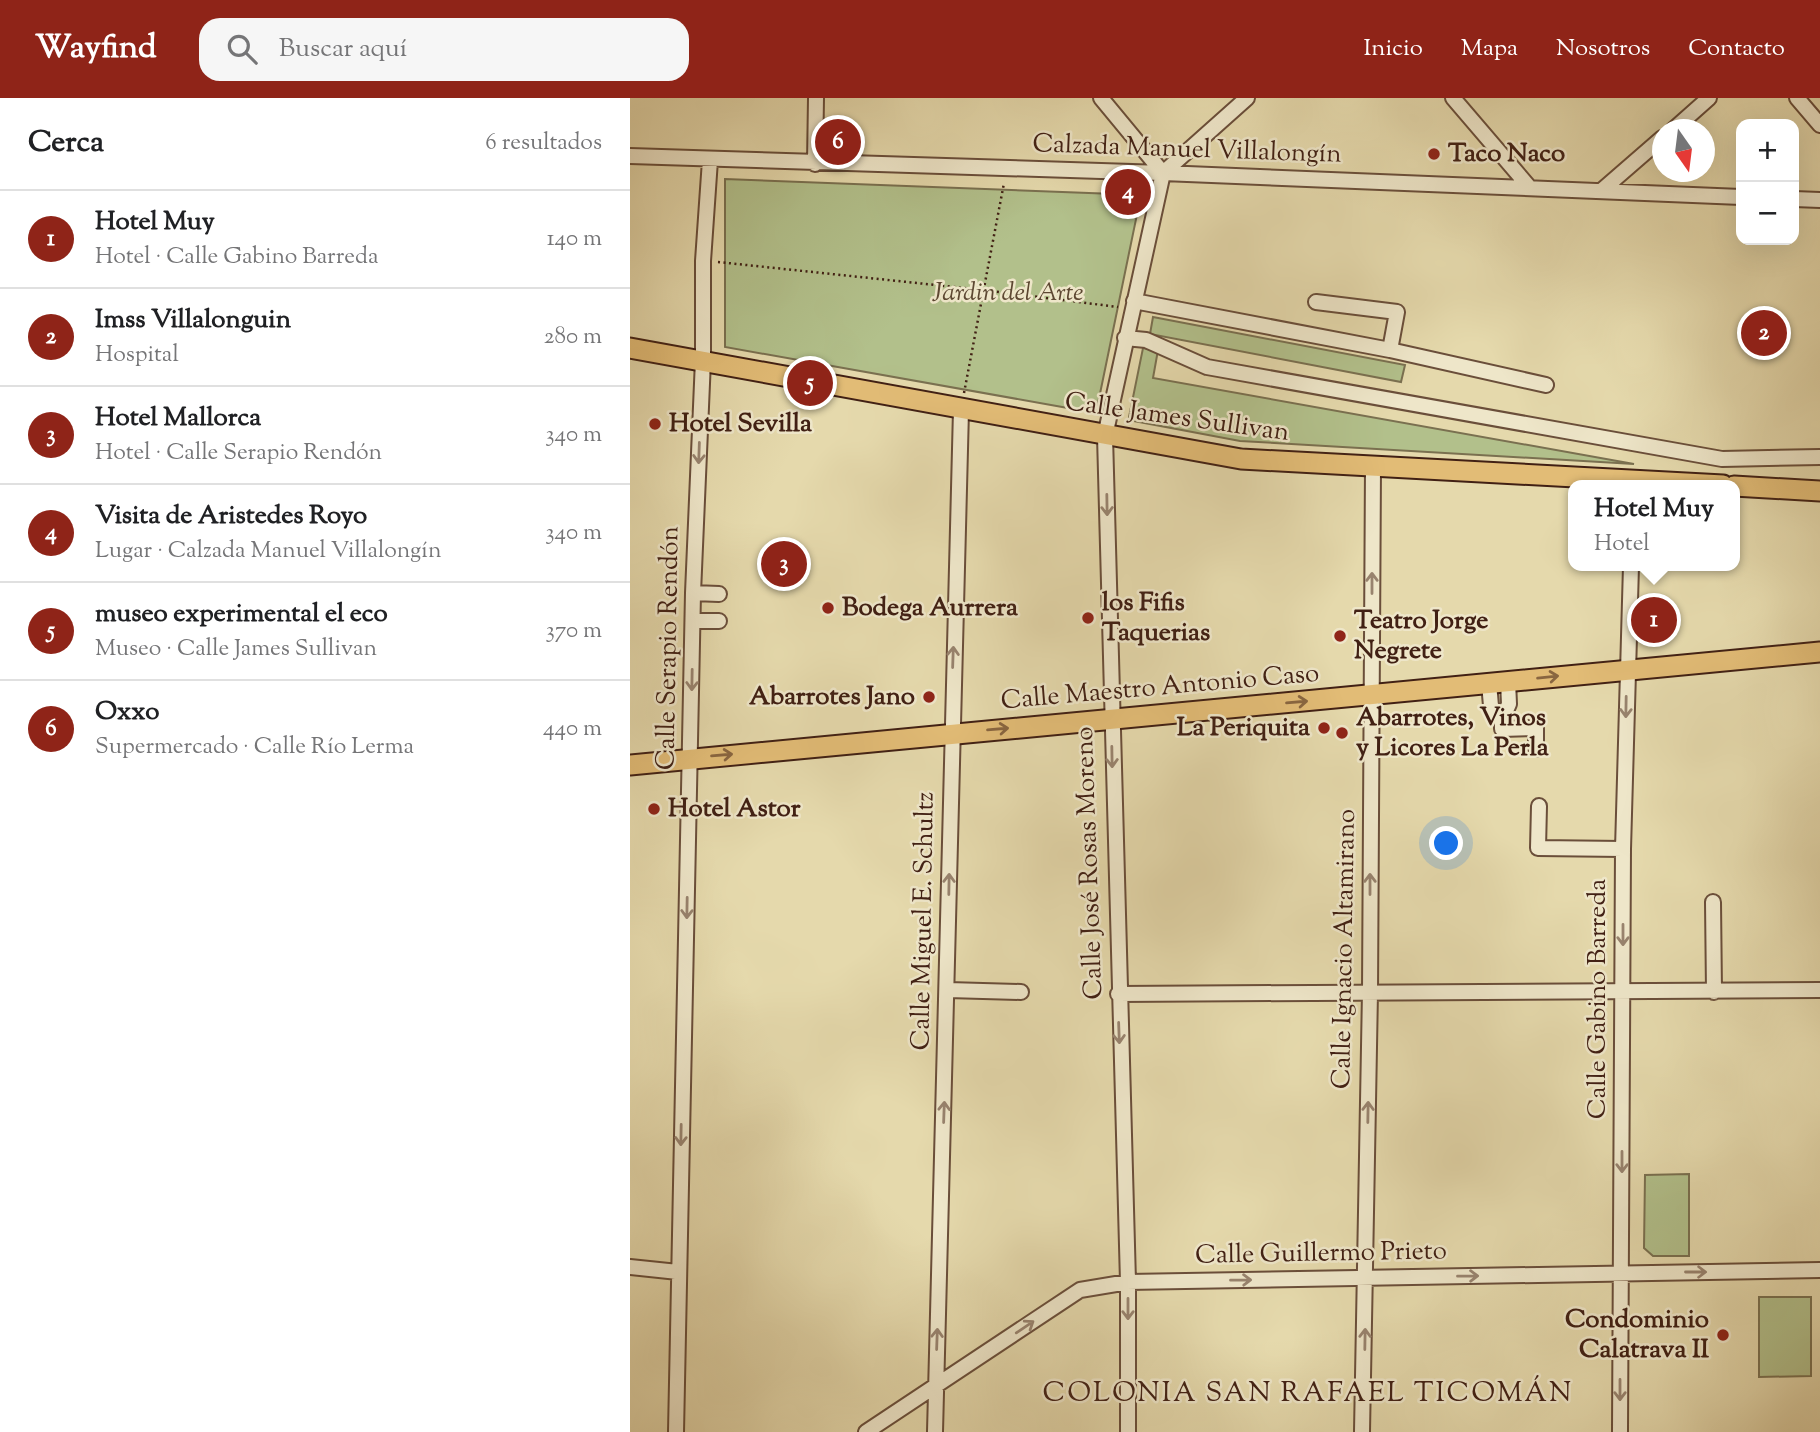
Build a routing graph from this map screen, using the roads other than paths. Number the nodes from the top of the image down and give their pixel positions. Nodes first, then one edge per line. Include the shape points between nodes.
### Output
1 (816, 98) edge
2 (1101, 98) edge
3 (1247, 98) edge
4 (1453, 98) edge
5 (1709, 98) edge
6 (1797, 98) edge
7 (1685, 119) edge
8 (1820, 125) edge
9 (1652, 147) edge
10 (630, 156) edge
11 (710, 160) junction
12 (815, 164) junction
13 (1163, 173) junction
14 (1530, 188) junction
15 (1601, 191) junction
16 (1736, 197) edge
17 (1799, 199) edge
18 (1820, 200) edge
19 (1316, 302) dead end
20 (1133, 305) junction
21 (1125, 338) junction
22 (630, 348) edge
23 (1390, 350) junction
24 (703, 360) junction
25 (1546, 385) dead end
26 (961, 410) junction
27 (1105, 436) junction
28 (1820, 457) edge
29 (1373, 466) junction
30 (1589, 480) edge
31 (1740, 486) edge
32 (1820, 491) edge
33 (1631, 571) edge
34 (693, 593) junction
35 (719, 594) dead end
36 (693, 621) junction
37 (719, 621) dead end
38 (1820, 652) edge
39 (1627, 669) junction
40 (1499, 682) junction
41 (1372, 695) junction
42 (1111, 720) junction
43 (951, 733) junction
44 (1536, 749) dead end
45 (690, 758) junction
46 (630, 765) edge
47 (1539, 806) dead end
48 (1623, 849) junction
49 (1713, 902) dead end
50 (948, 990) junction
51 (1820, 990) edge
52 (1021, 992) dead end
53 (1370, 992) junction
54 (1622, 992) junction
55 (1714, 992) junction
56 (1118, 994) junction
57 (630, 1267) edge
58 (1820, 1270) edge
59 (678, 1272) junction
60 (1621, 1273) junction
61 (1366, 1278) junction
62 (1128, 1282) junction
63 (936, 1386) junction
64 (676, 1432) edge
65 (866, 1432) edge
66 (935, 1432) edge
67 (1128, 1432) edge
68 (1362, 1432) edge
69 (1620, 1432) edge

1 - 12 street
2 - 13 street
3 - 13 street
4 - 14 street
5 - 7 street
6 - 8 street
9 - 15 street
10 - 11 street, Calzada Manuel Villalongín
11 - 12 street, Calzada Manuel Villalongín
11 - 24 street, Calle Serapio Rendón
12 - 13 street, Calzada Manuel Villalongín
13 - 14 street, Calzada Manuel Villalongín
13 - 20 street, Calle José Rosas Moreno
14 - 15 street, Calzada Manuel Villalongín
15 - 16 street, Calzada Manuel Villalongín
17 - 18 street
19 - 23 street via 1397,312
20 - 21 street, Calle José Rosas Moreno
20 - 23 street
21 - 27 street, Calle José Rosas Moreno
21 - 28 street, Calle James Sullivan via 1146,340 1207,367 1722,459
22 - 24 main road, Calle James Sullivan
23 - 25 street
24 - 26 main road, Calle James Sullivan
24 -> 34 street, Calle Serapio Rendón
26 - 27 main road, Calle James Sullivan
43 -> 26 street, Calle Miguel E. Schultz
27 - 29 main road, Calle James Sullivan via 1241,459
27 -> 42 street, Calle José Rosas Moreno
29 - 30 main road, Calle James Sullivan
41 -> 29 street, Calle Ignacio Altamirano
31 - 32 main road
33 - 39 street, Calle Gabino Barreda
34 - 35 street
34 - 36 street, Calle Serapio Rendón
36 - 37 street
36 -> 45 street, Calle Serapio Rendón
38 - 39 main road, Calle Maestro Antonio Caso
40 -> 39 main road, Calle Maestro Antonio Caso
39 -> 48 street, Calle Gabino Barreda
40 - 41 main road, Calle Maestro Antonio Caso
40 - 44 street via 1491,706 1502,720 1502,729 1535,728
42 -> 41 main road, Calle Maestro Antonio Caso
53 -> 41 street, Calle Ignacio Altamirano
43 -> 42 main road, Calle Maestro Antonio Caso
42 -> 56 street, Calle José Rosas Moreno
45 -> 43 main road, Calle Maestro Antonio Caso
50 -> 43 street, Calle Miguel E. Schultz
45 - 46 main road, Calle Maestro Antonio Caso
45 -> 59 street, Calle Serapio Rendón
47 - 48 street via 1538,848
48 -> 54 street, Calle Gabino Barreda
49 - 55 street
50 - 52 street
63 -> 50 street, Calle Miguel E. Schultz
51 - 55 street
53 - 54 street
53 - 56 street
61 -> 53 street, Calle Ignacio Altamirano
54 - 55 street
54 -> 60 street, Calle Gabino Barreda
56 -> 62 street, Calle José Rosas Moreno
57 - 59 street
60 -> 58 street, Calle Guillermo Prieto
59 - 64 street, Calle Serapio Rendón
61 -> 60 street, Calle Guillermo Prieto
60 -> 69 street, Calle Gabino Barreda
62 -> 61 street, Calle Guillermo Prieto
68 -> 61 street, Calle Ignacio Altamirano
63 -> 62 street, Calle Guillermo Prieto via 1080,1290
62 -> 67 street, Calle José Rosas Moreno
63 - 65 street, Calle Guillermo Prieto
63 - 66 street, Calle Miguel E. Schultz

